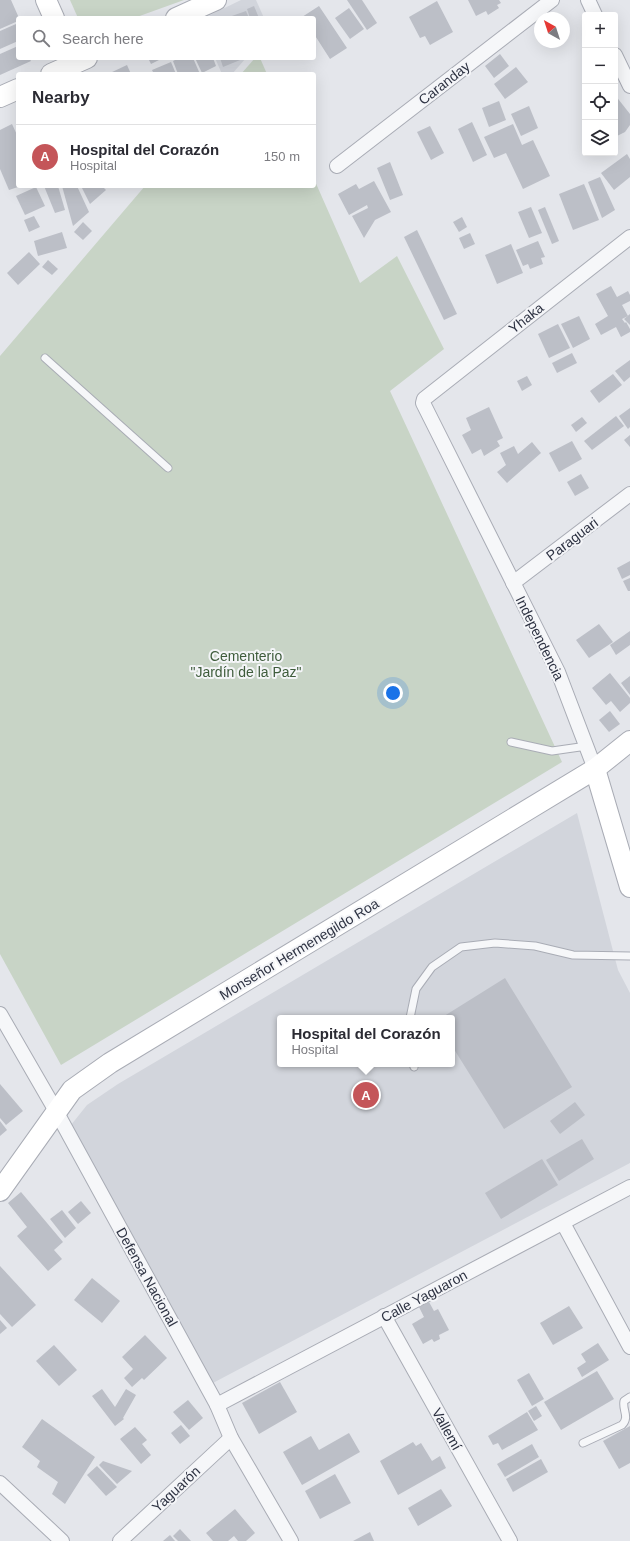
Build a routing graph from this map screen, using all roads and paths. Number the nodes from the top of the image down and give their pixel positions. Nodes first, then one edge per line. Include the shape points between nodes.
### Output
1 (46, 0) edge
2 (216, 0) edge
3 (552, 0) edge
4 (588, 0) edge
5 (594, 12) edge
6 (53, 16) edge
7 (180, 16) edge
8 (618, 61) edge
9 (78, 63) edge
10 (56, 72) edge
11 (630, 86) edge
12 (16, 90) edge
13 (0, 97) edge
14 (337, 166) dead end
15 (630, 237) edge
16 (45, 358) dead end
17 (423, 401) joint
18 (168, 468) dead end
19 (630, 494) edge
20 (513, 582) junction
21 (630, 741) edge
22 (511, 742) dead end
23 (587, 746) junction
24 (595, 769) junction
25 (630, 887) edge
26 (630, 956) edge
27 (0, 1014) edge
28 (411, 1015) edge
29 (56, 1111) junction
30 (630, 1187) edge
31 (0, 1191) edge
32 (563, 1223) junction
33 (384, 1316) junction
34 (630, 1347) edge
35 (630, 1397) edge
36 (217, 1405) junction
37 (231, 1438) junction
38 (584, 1443) dead end
39 (0, 1483) edge
40 (62, 1541) edge
41 (120, 1541) edge
42 (291, 1541) edge
43 (510, 1541) edge

1 - 6 street
2 - 7 street
3 - 14 street, Caranday
4 - 5 street
8 - 11 street
9 - 10 street
12 - 13 street
15 - 17 street, Yhaka
16 - 18 lane
17 - 20 street, Independencia
19 - 20 street, Paraguari
20 - 23 street, Independencia via 558,672
21 - 24 street, Monseñor Hermenegildo Roa
22 - 23 lane via 552,751
23 - 24 street, Independencia
24 - 25 street, Independencia
24 - 29 street, Monseñor Hermenegildo Roa via 110,1063 72,1090
26 - 28 lane via 573,956 535,946 495,943 461,947 432,967 416,989
27 - 29 street, Defensa Nacional
29 - 31 street, Monseñor Hermenegildo Roa
29 - 36 street, Defensa Nacional
30 - 32 street, Calle Yaguaron
32 - 33 street, Calle Yaguaron
32 - 34 street
33 - 36 street, Calle Yaguaron
33 - 43 street, Vallemí
35 - 38 lane via 623,1404 628,1418 626,1422
36 - 37 street, Defensa Nacional
37 - 41 street, Yaguarón
37 - 42 street, Defensa Nacional
39 - 40 street

